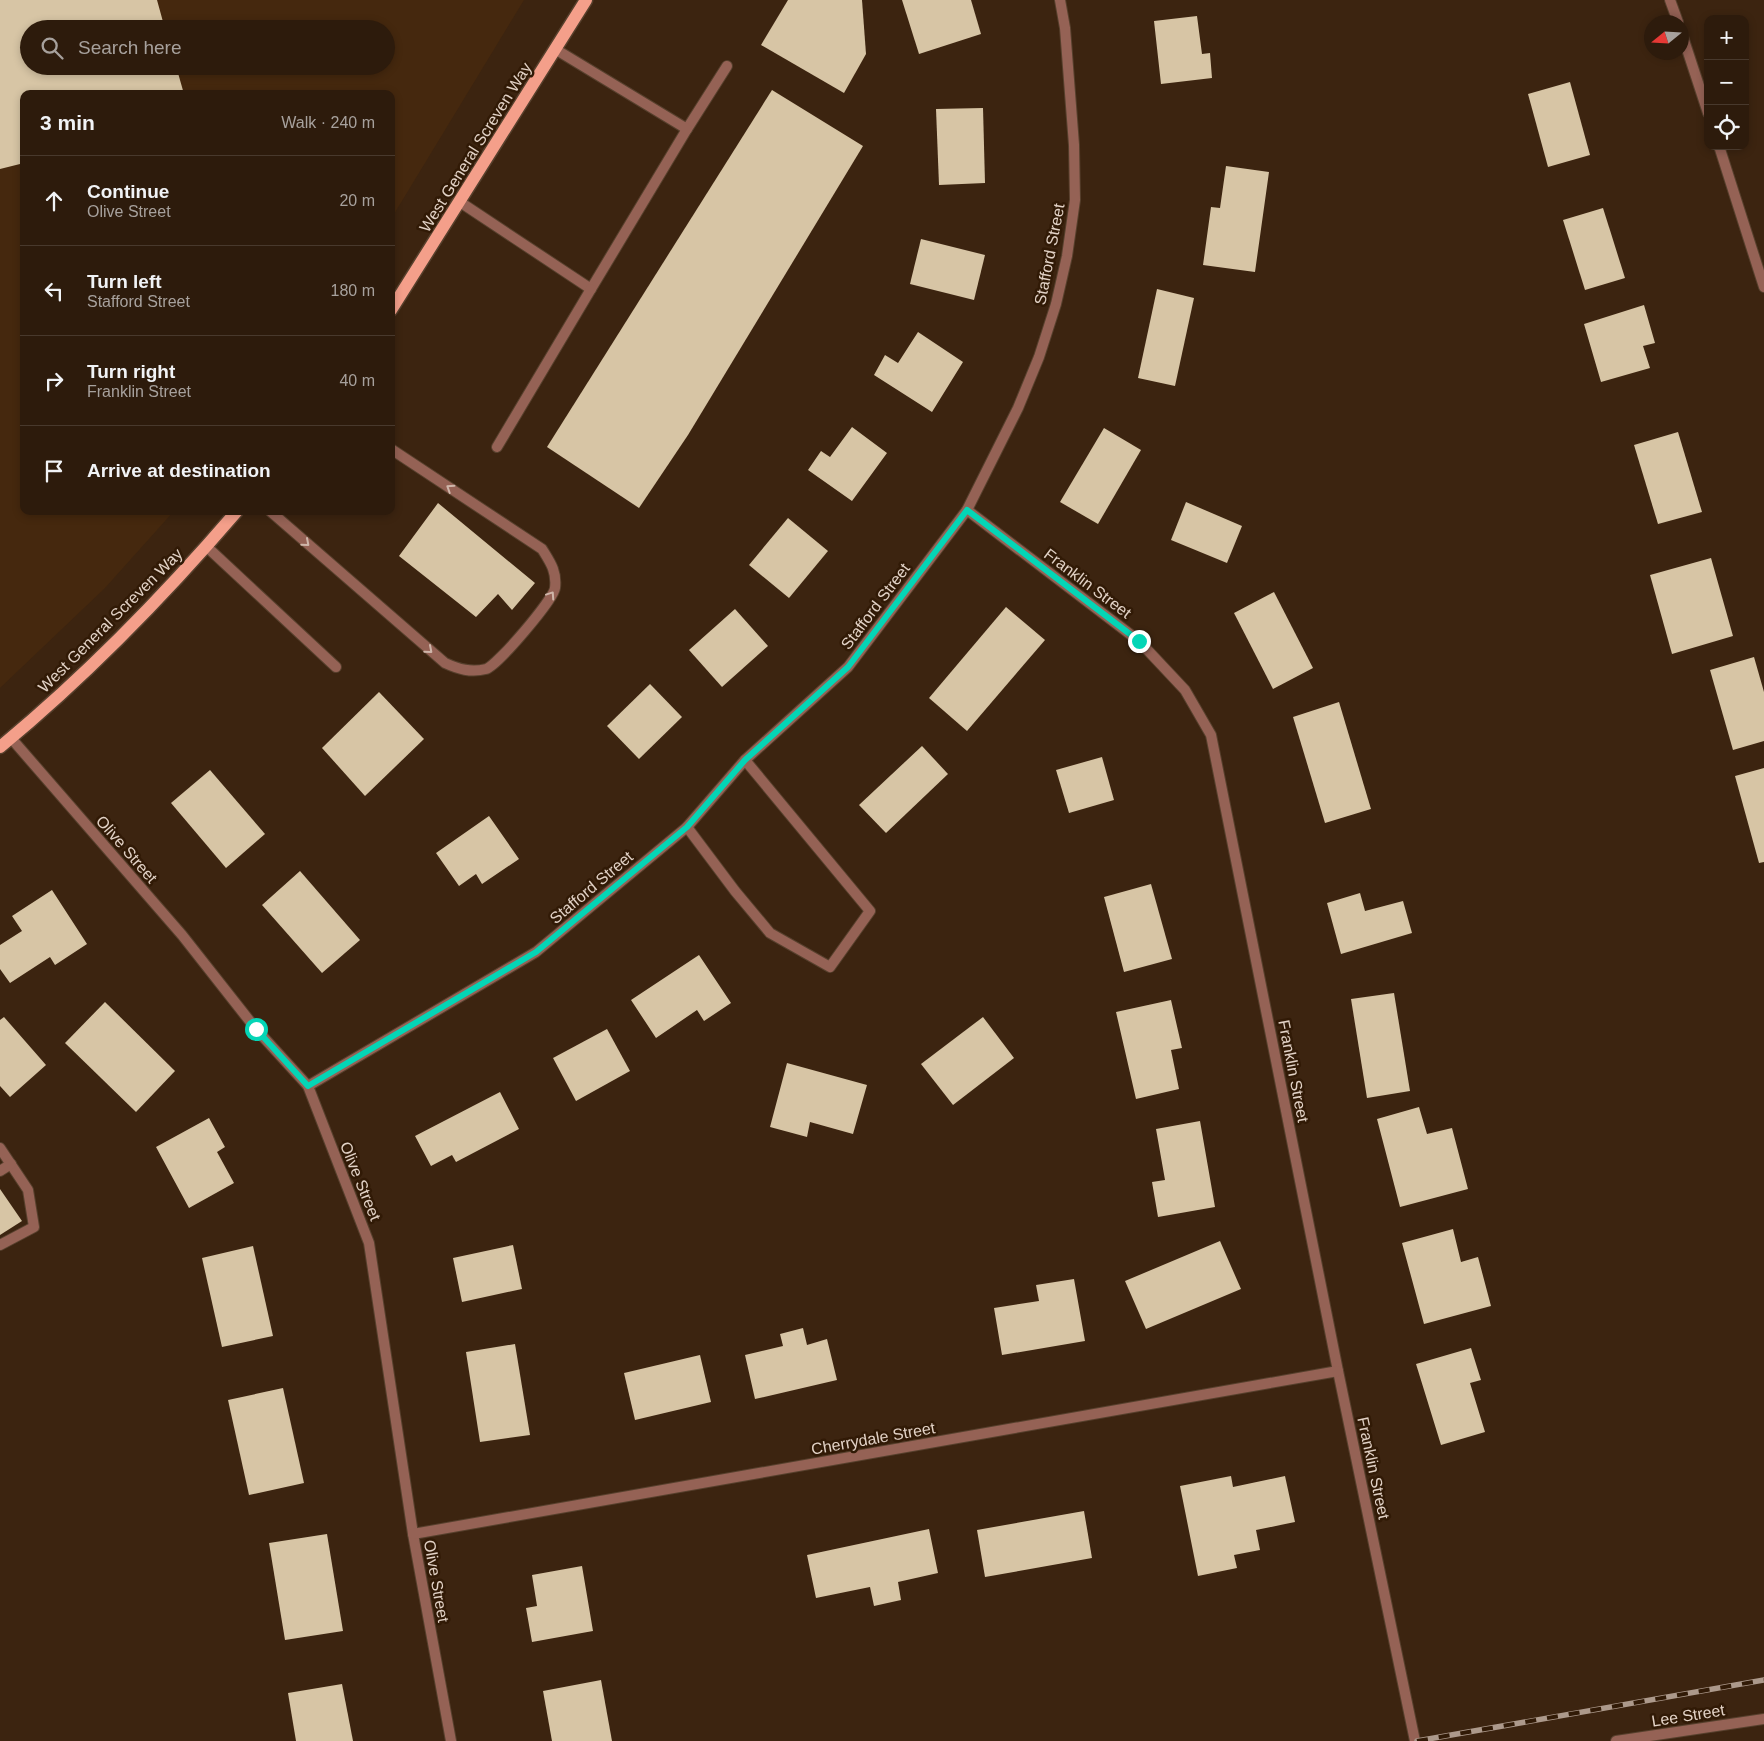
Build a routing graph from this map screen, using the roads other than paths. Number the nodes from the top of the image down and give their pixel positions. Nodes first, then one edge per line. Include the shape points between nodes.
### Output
1 (586, 0) edge
2 (1060, 0) edge
3 (1670, 0) edge
4 (1675, 15) edge
5 (555, 49) junction
6 (1689, 55) edge
7 (727, 66) dead end
8 (1705, 105) edge
9 (686, 129) junction
10 (1720, 150) edge
11 (460, 202) junction
12 (1764, 287) edge
13 (591, 289) junction
14 (395, 304) edge
15 (497, 447) dead end
16 (395, 452) edge
17 (967, 510) junction
18 (234, 515) edge
19 (275, 515) edge
20 (206, 547) junction
21 (336, 667) dead end
22 (10, 738) junction
23 (0, 747) edge
24 (745, 760) junction
25 (687, 827) junction
26 (308, 1086) junction
27 (0, 1148) edge
28 (11, 1164) junction
29 (0, 1171) edge
30 (0, 1245) edge
31 (1338, 1371) junction
32 (413, 1534) junction
33 (1764, 1719) edge
34 (451, 1741) edge
35 (1416, 1741) edge
36 (1616, 1741) edge

1 - 5 main road, West General Screven Way
2 - 17 street, Stafford Street via 1074,145 1075,200 1067,256 1039,358
3 - 4 street
5 - 9 street
5 - 11 main road, West General Screven Way
6 - 8 street
7 - 9 street
9 - 13 street
10 - 12 street
11 - 13 street
11 - 14 main road, West General Screven Way
13 - 15 street
19 -> 16 street via 445,663 463,671 488,669 520,638 555,590 554,568 542,549
17 - 24 street, Stafford Street via 848,667
17 - 31 street, Franklin Street via 1139,641 1185,690 1211,735
18 - 20 main road, West General Screven Way
20 - 21 street
20 - 22 main road, West General Screven Way via 92,665
22 - 23 main road, West General Screven Way
22 - 26 street, Olive Street via 182,935 256,1029
24 - 25 street, Stafford Street
24 - 25 street via 870,911 830,967 770,933
25 - 26 street, Stafford Street via 536,952
26 - 32 street, Olive Street via 370,1242
27 - 28 street
28 - 29 street
28 - 30 street via 28,1190 34,1227
31 - 32 street, Cherrydale Street
31 - 35 street, Franklin Street
32 - 34 street, Olive Street
33 - 36 street, Lee Street

